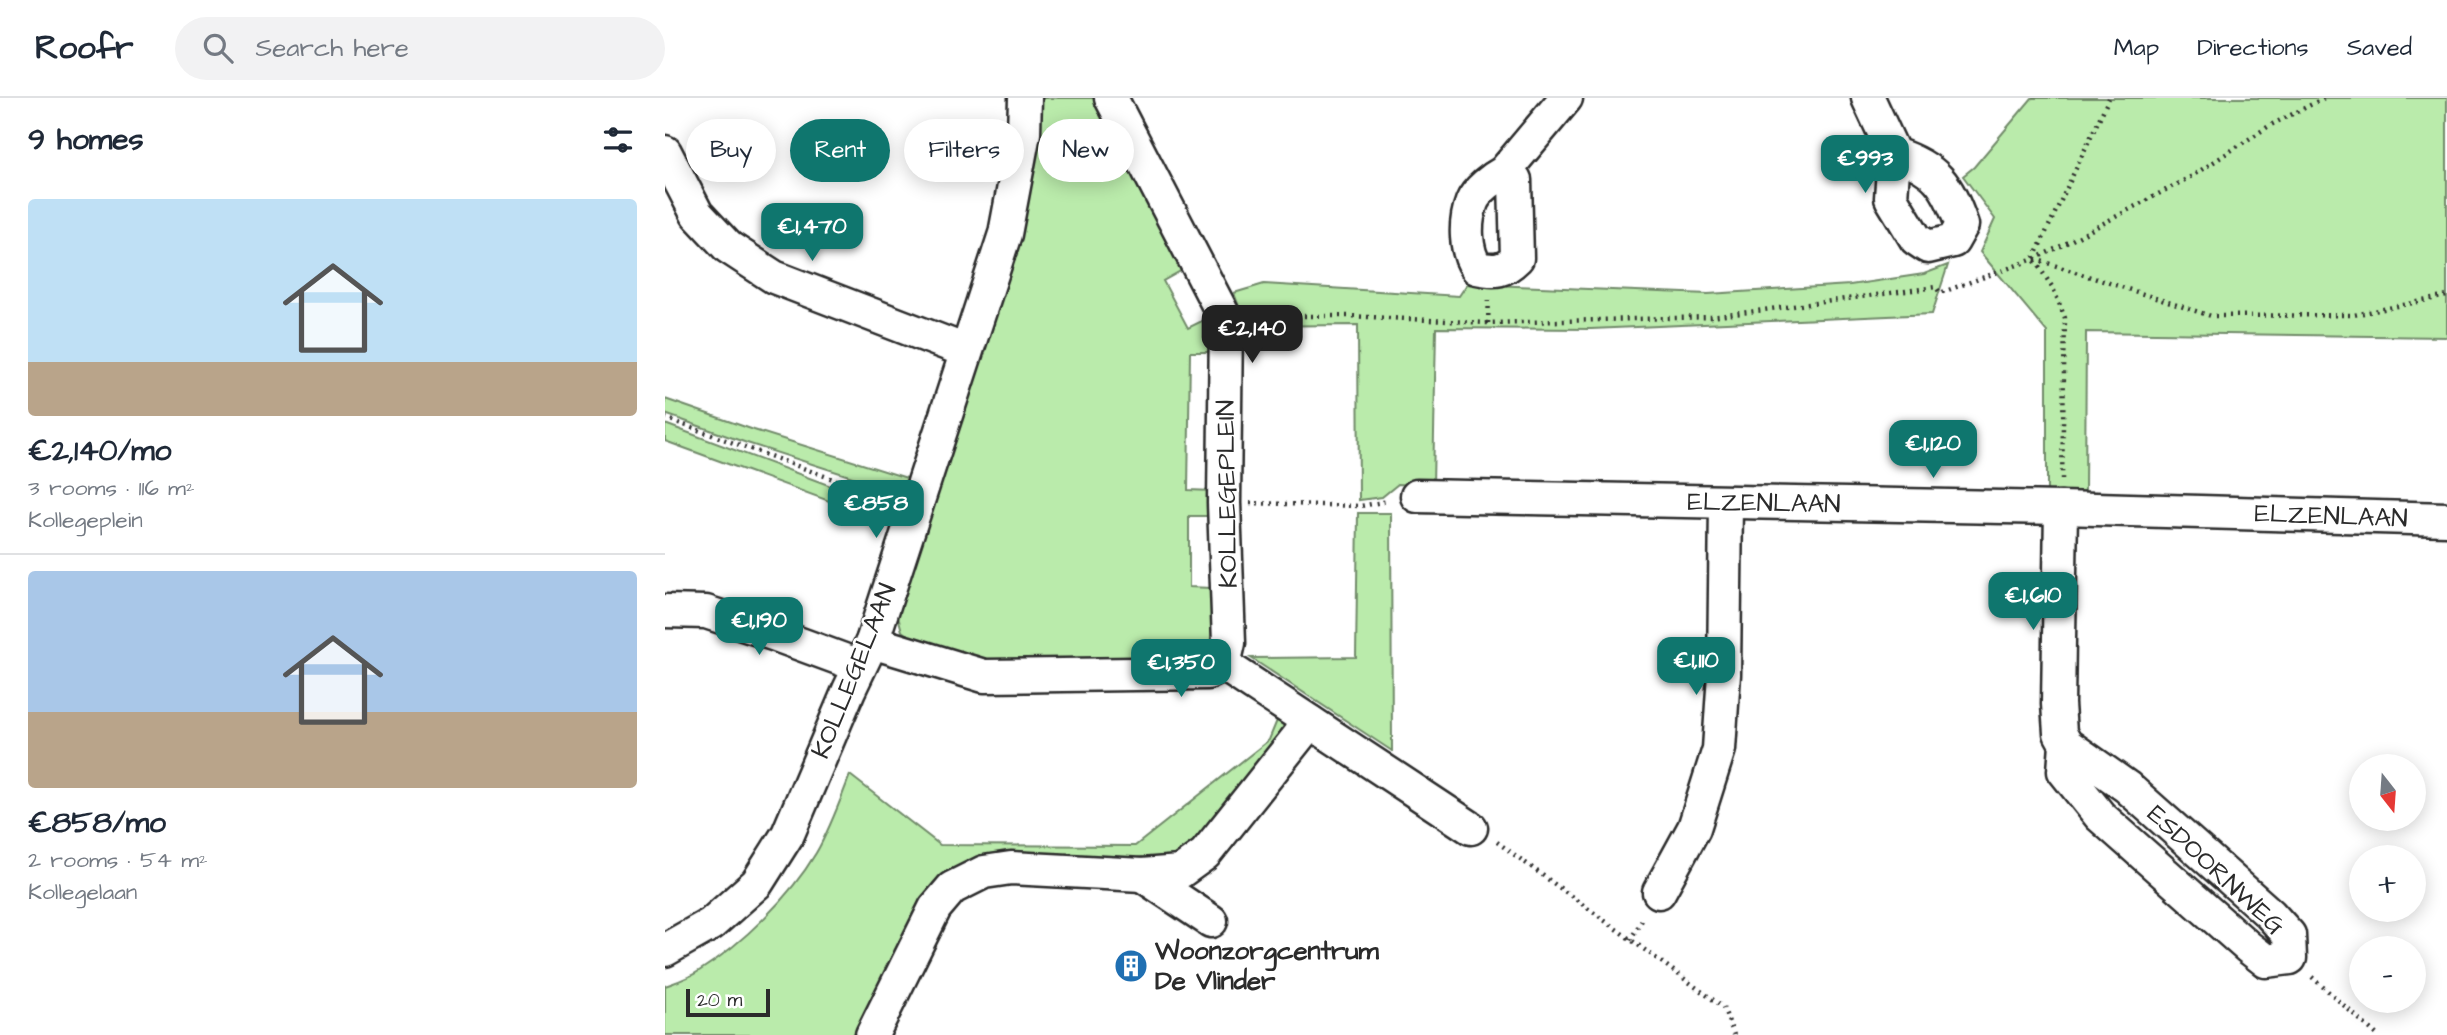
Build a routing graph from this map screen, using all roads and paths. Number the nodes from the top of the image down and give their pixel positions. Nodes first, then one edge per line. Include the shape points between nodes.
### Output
1 (1025, 98) edge
2 (1111, 98) edge
3 (1566, 98) edge
4 (1868, 98) edge
5 (2109, 98) edge
6 (2324, 98) edge
7 (665, 152) edge
8 (1894, 154) dead end
9 (1504, 172) dead end
10 (2034, 259) junction
11 (2447, 296) edge
12 (1226, 320) junction
13 (966, 351) junction
14 (665, 418) edge
15 (1417, 496) joint
16 (1224, 503) junction
17 (1726, 503) junction
18 (914, 508) junction
19 (2061, 508) junction
20 (2447, 519) edge
21 (665, 611) edge
22 (866, 654) junction
23 (1224, 665) junction
24 (1310, 722) junction
25 (1471, 828) joint
26 (1181, 886) junction
27 (1659, 892) dead end
28 (1211, 921) dead end
29 (665, 950) edge
30 (2290, 958) joint
31 (872, 1035) edge
32 (1734, 1035) edge
33 (2377, 1035) edge

1 - 13 street, KOLLEGELAAN via 1024,133 1005,234
2 - 12 street, KOLLEGEPLEIN
3 - 9 street
4 - 8 street
5 - 10 path
6 - 10 path via 2192,176
7 - 13 street via 697,214 728,247 774,276
10 - 11 path via 2211,316 2354,315
10 - 12 path via 1940,293 1935,287 1711,317 1488,323 1349,316
10 - 19 path via 2065,318
12 - 16 street, KOLLEGEPLEIN
13 - 18 street, KOLLEGELAAN
14 - 18 path
15 - 16 path via 1361,506
15 - 17 street, ELZENLAAN
16 - 23 street, KOLLEGEPLEIN via 1229,643
17 - 19 street, ELZENLAAN
17 - 27 street via 1719,749 1694,828
18 - 22 street, KOLLEGELAAN
19 - 20 street, ELZENLAAN
19 - 30 street, ESDOORNWEG via 2058,704 2060,733 2066,744 2064,771 2100,816 2248,947 2266,961
21 - 22 street via 706,612 773,634
22 - 23 street via 984,676 1208,673
22 - 29 street, KOLLEGELAAN via 788,834 757,883 711,925
23 - 24 street
24 - 25 street
24 - 26 street
25 - 32 path via 1493,839 1723,1007
26 - 28 street
26 - 31 street via 1142,875 1011,868 984,872 952,888 936,908
30 - 33 path

